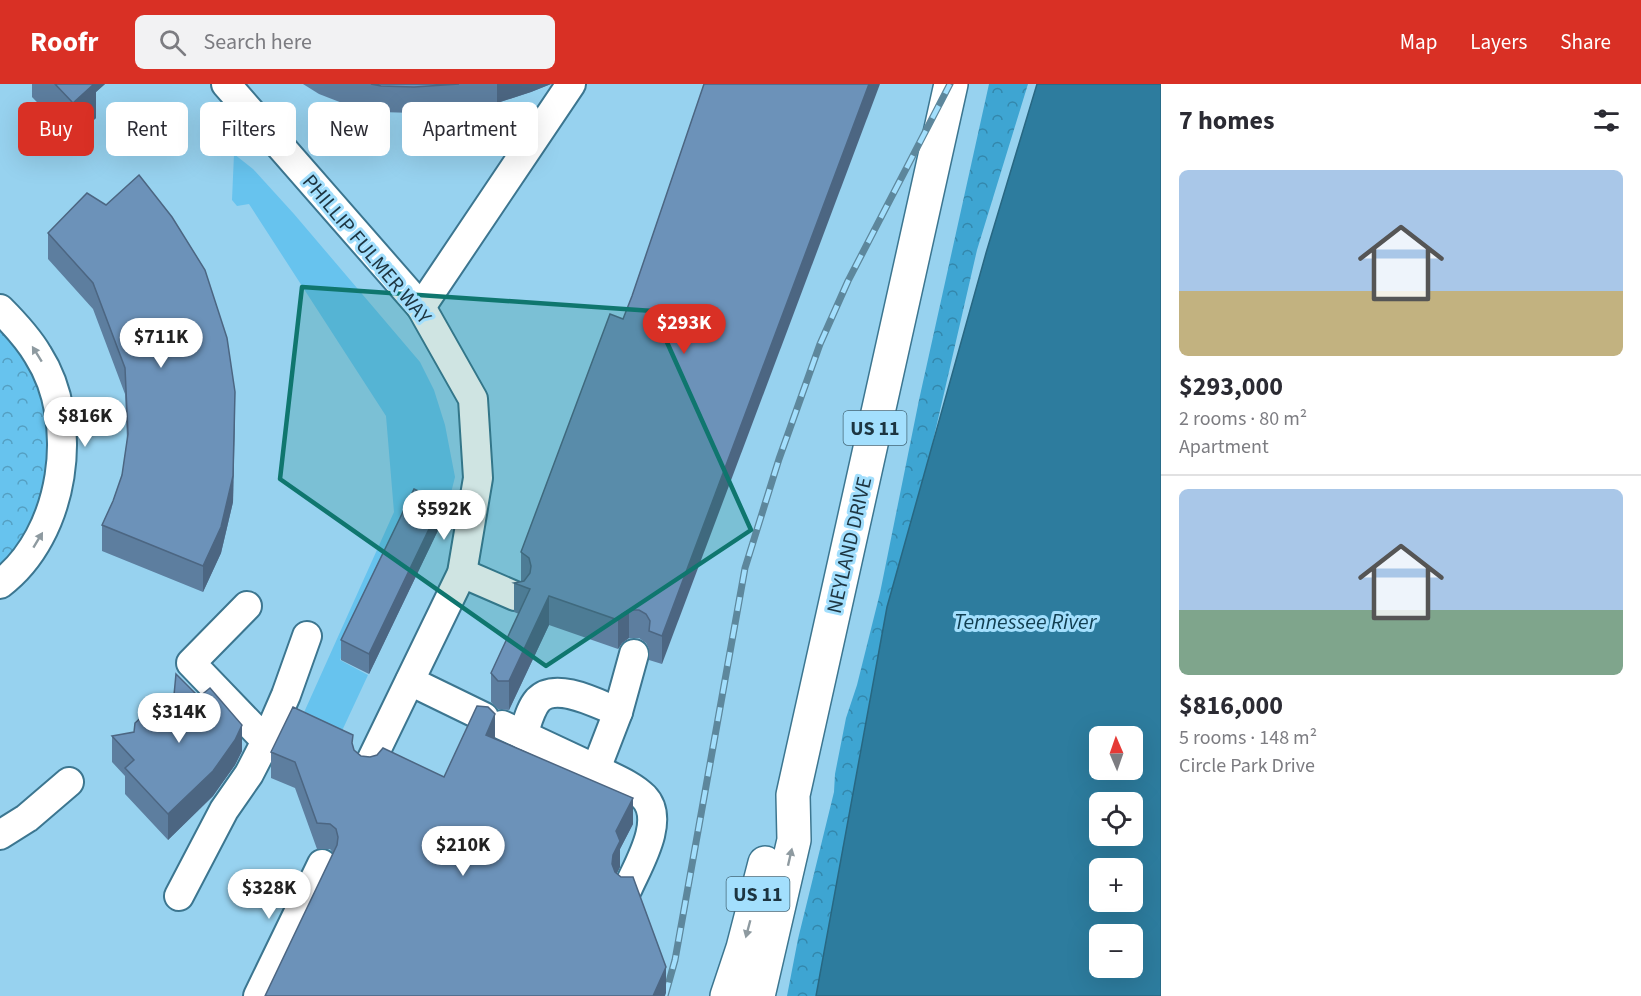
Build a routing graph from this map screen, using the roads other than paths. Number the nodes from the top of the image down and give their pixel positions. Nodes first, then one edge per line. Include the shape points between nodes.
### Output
1 (226, 84) edge
2 (571, 84) edge
3 (951, 84) edge
4 (421, 306) junction
5 (0, 309) edge
6 (462, 573) junction
7 (0, 584) edge
8 (515, 596) edge
9 (246, 606) dead end
10 (307, 636) dead end
11 (634, 654) dead end
12 (410, 681) junction
13 (618, 712) junction
14 (503, 725) junction
15 (266, 741) junction
16 (368, 767) edge
17 (596, 769) junction
18 (69, 782) dead end
19 (793, 795) junction
20 (0, 835) edge
21 (322, 864) dead end
22 (628, 888) edge
23 (179, 896) dead end
24 (258, 996) edge
25 (727, 996) edge
26 (758, 996) edge

1 - 4 street, PHILLIP FULMER WAY
2 - 4 street
3 - 19 main road, NEYLAND DRIVE / US 11
4 - 6 street, PHILLIP FULMER WAY via 473,399 478,478
7 -> 5 street via 20,566 38,541 55,502 62,454 50,378 22,332
6 - 8 street
6 - 12 street, PHILLIP FULMER WAY
9 - 15 street via 191,663
10 - 15 street
11 - 13 street
12 - 14 street
12 - 16 street, PHILLIP FULMER WAY
13 - 14 street via 572,694 547,694 533,708
13 - 17 street
14 - 17 street
15 - 23 street
17 - 22 street via 645,798 651,811 649,840
18 - 20 street
19 -> 25 main road, NEYLAND DRIVE / US 11 via 772,834
26 -> 19 main road, NEYLAND DRIVE / US 11 via 794,840
21 - 24 street

